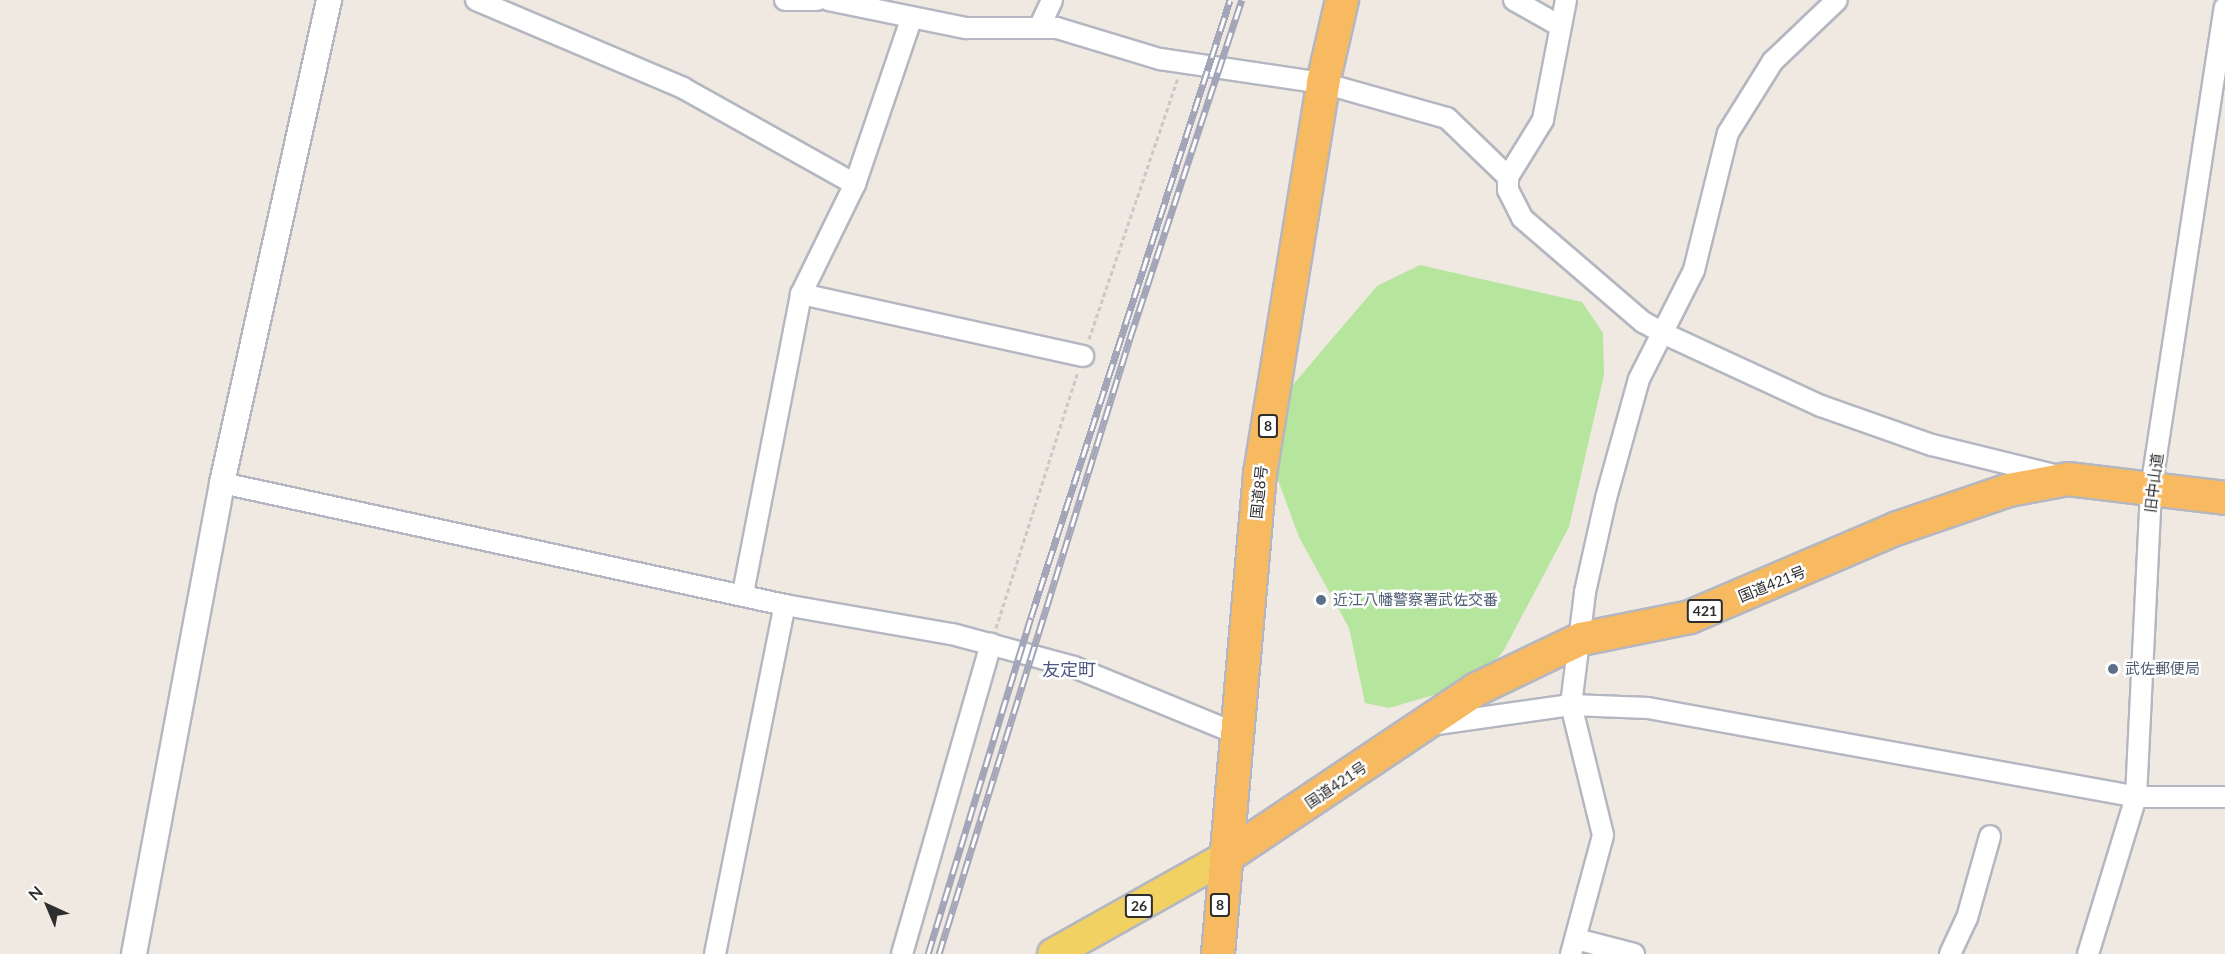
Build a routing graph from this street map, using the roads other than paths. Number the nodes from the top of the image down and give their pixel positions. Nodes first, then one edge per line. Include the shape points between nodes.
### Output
1 (329, 0) edge
2 (476, 0) edge
3 (785, 0) edge
4 (817, 0) edge
5 (828, 0) edge
6 (1052, 0) edge
7 (1342, 0) edge
8 (1514, 0) edge
9 (1566, 0) edge
10 (1837, 0) edge
11 (2225, 8) edge
12 (912, 17) junction
13 (1560, 26) junction
14 (1039, 28) junction
15 (1323, 82) junction
16 (2216, 135) edge
17 (1508, 177) junction
18 (855, 184) junction
19 (801, 294) junction
20 (1665, 334) junction
21 (1083, 356) dead end
22 (2068, 479) junction
23 (222, 483) junction
24 (2151, 489) junction
25 (2225, 498) edge
26 (743, 593) junction
27 (785, 605) junction
28 (1581, 639) junction
29 (991, 644) junction
30 (1571, 705) junction
31 (1420, 726) junction
32 (1235, 733) junction
33 (2136, 797) junction
34 (2225, 797) edge
35 (1990, 836) dead end
36 (1226, 857) junction
37 (1573, 946) edge
38 (134, 954) edge
39 (715, 954) edge
40 (902, 954) edge
41 (1053, 954) edge
42 (1218, 954) edge
43 (1634, 954) edge
44 (1950, 954) edge
45 (2088, 954) edge

1 - 23 street
2 - 18 street via 683,88
3 - 4 street
5 - 12 street
6 - 14 street
7 - 15 highway, 国道8号 / 8
8 - 13 street
9 - 13 street
10 - 20 street via 1773,61 1728,133 1694,270
11 - 16 street, 旧中山道
12 - 14 street via 966,28
12 - 18 street
13 - 17 street via 1543,120
14 - 15 street via 1057,28 1160,59
15 - 17 street via 1447,118
15 - 32 highway, 国道8号 / 8 via 1260,474
16 - 24 street, 旧中山道
17 - 20 street via 1508,190 1522,218 1643,322
18 - 19 street
19 - 21 street
19 - 26 street
20 - 22 street via 1821,406 1932,445
20 - 28 street via 1639,379 1585,592
22 - 24 highway, 国道421号 / 421
22 - 28 highway, 国道421号 / 421 via 2008,490 1898,528 1690,617
23 - 26 street
23 - 38 street
24 - 25 highway, 国道421号 / 421
24 - 33 street, 旧中山道
26 - 27 street
27 - 29 street
27 - 39 street
28 - 30 street
28 - 31 highway, 国道421号 / 421 via 1487,684
29 - 32 street via 1074,667
29 - 40 street
30 - 31 street via 1447,727
30 - 33 street via 1648,708
30 - 37 street via 1603,835
31 - 36 highway, 国道421号 / 421
32 - 36 highway, 国道8号 / 8
33 - 34 street
33 - 45 street, 旧中山道
35 - 44 street via 1967,918
36 - 41 main road, 26
36 - 42 highway, 国道8号 / 8
37 - 43 street

